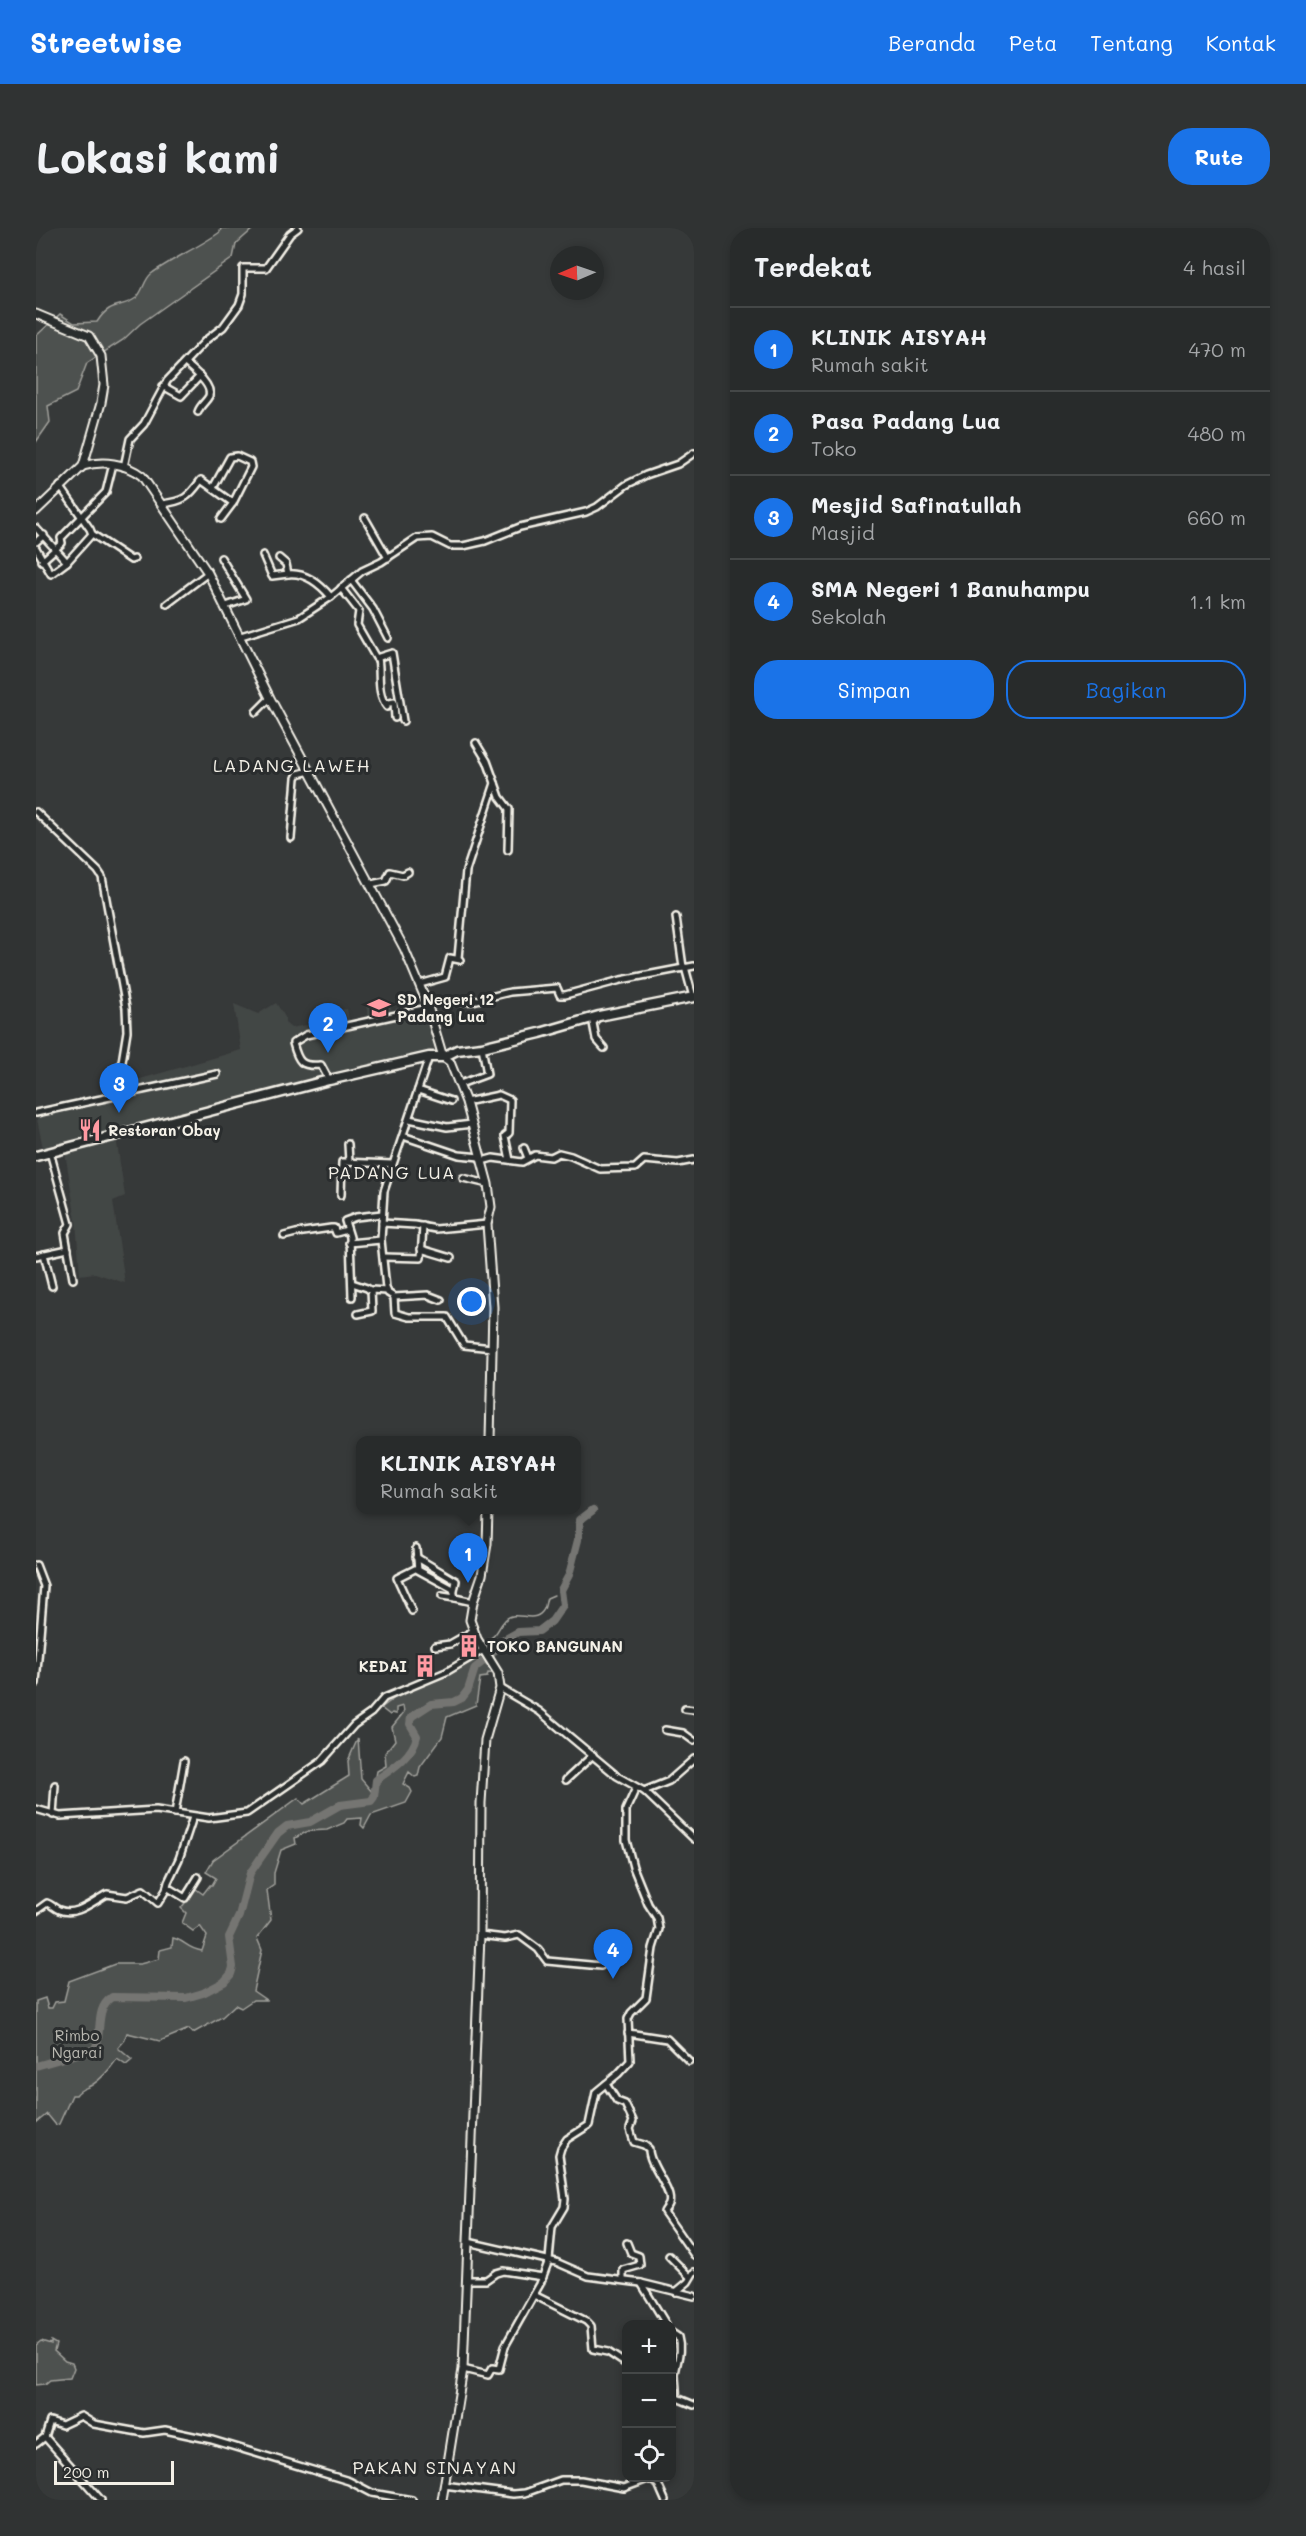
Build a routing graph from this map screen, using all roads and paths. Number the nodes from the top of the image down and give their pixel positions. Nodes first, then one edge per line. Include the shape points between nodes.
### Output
1 (298, 228) edge
2 (36, 314) edge
3 (185, 363) junction
4 (200, 376) junction
5 (163, 386) junction
6 (198, 412) dead end
7 (694, 453) edge
8 (86, 454) junction
9 (97, 462) junction
10 (113, 464) junction
11 (83, 466) junction
12 (124, 467) junction
13 (60, 486) junction
14 (213, 488) junction
15 (233, 502) junction
16 (162, 504) junction
17 (36, 511) edge
18 (365, 518) dead end
19 (81, 519) junction
20 (221, 519) dead end
21 (36, 528) edge
22 (92, 534) junction
23 (44, 535) junction
24 (36, 542) edge
25 (36, 548) edge
26 (55, 549) junction
27 (263, 555) dead end
28 (221, 558) dead end
29 (279, 558) dead end
30 (388, 558) junction
31 (134, 559) dead end
32 (42, 561) junction
33 (67, 562) junction
34 (208, 573) junction
35 (288, 574) junction
36 (351, 580) junction
37 (341, 588) junction
38 (331, 597) junction
39 (167, 604) dead end
40 (226, 606) junction
41 (241, 636) junction
42 (388, 638) dead end
43 (378, 658) junction
44 (270, 698) junction
45 (256, 712) dead end
46 (395, 718) dead end
47 (403, 721) dead end
48 (476, 742) dead end
49 (310, 771) junction
50 (495, 783) junction
51 (36, 812) edge
52 (291, 838) dead end
53 (508, 850) dead end
54 (408, 872) dead end
55 (371, 884) junction
56 (676, 917) dead end
57 (694, 966) edge
58 (684, 967) junction
59 (420, 984) junction
60 (694, 997) edge
61 (428, 1006) junction
62 (598, 1016) junction
63 (482, 1047) junction
64 (604, 1048) dead end
65 (429, 1057) junction
66 (442, 1057) junction
67 (217, 1074) dead end
68 (329, 1080) junction
69 (460, 1084) junction
70 (418, 1090) junction
71 (128, 1094) junction
72 (451, 1101) dead end
73 (466, 1102) junction
74 (36, 1113) edge
75 (409, 1119) junction
76 (472, 1124) junction
77 (403, 1136) junction
78 (348, 1144) dead end
79 (524, 1148) dead end
80 (50, 1152) junction
81 (36, 1156) edge
82 (528, 1158) junction
83 (481, 1159) junction
84 (510, 1160) junction
85 (694, 1160) edge
86 (349, 1162) junction
87 (392, 1164) junction
88 (463, 1178) dead end
89 (488, 1184) junction
90 (341, 1195) dead end
91 (382, 1214) junction
92 (382, 1223) junction
93 (488, 1224) junction
94 (423, 1226) junction
95 (340, 1231) junction
96 (284, 1236) dead end
97 (381, 1240) junction
98 (350, 1243) junction
99 (68, 1249) junction
100 (421, 1250) junction
101 (44, 1254) junction
102 (36, 1256) edge
103 (382, 1257) junction
104 (451, 1258) dead end
105 (73, 1279) dead end
106 (352, 1283) junction
107 (52, 1286) dead end
108 (370, 1291) junction
109 (387, 1291) junction
110 (352, 1297) dead end
111 (394, 1297) junction
112 (441, 1300) dead end
113 (358, 1314) dead end
114 (492, 1348) junction
115 (490, 1436) edge
116 (488, 1514) edge
117 (416, 1548) dead end
118 (416, 1557) junction
119 (36, 1565) edge
120 (417, 1568) junction
121 (455, 1594) junction
122 (442, 1596) dead end
123 (473, 1602) junction
124 (411, 1611) dead end
125 (473, 1631) junction
126 (435, 1646) dead end
127 (485, 1649) junction
128 (36, 1683) edge
129 (500, 1688) junction
130 (685, 1708) dead end
131 (694, 1710) edge
132 (665, 1730) dead end
133 (694, 1741) edge
134 (593, 1755) junction
135 (694, 1759) edge
136 (184, 1761) dead end
137 (566, 1780) dead end
138 (55, 1785) dead end
139 (636, 1788) junction
140 (644, 1791) junction
141 (36, 1809) edge
142 (176, 1813) junction
143 (53, 1815) junction
144 (193, 1817) junction
145 (694, 1839) edge
146 (198, 1877) dead end
147 (167, 1887) junction
148 (36, 1911) edge
149 (480, 1935) junction
150 (601, 1966) dead end
151 (628, 2033) junction
152 (689, 2061) dead end
153 (606, 2084) junction
154 (468, 2242) junction
155 (627, 2243) dead end
156 (694, 2255) edge
157 (669, 2256) dead end
158 (549, 2260) junction
159 (692, 2275) edge
160 (543, 2277) junction
161 (467, 2280) junction
162 (623, 2280) junction
163 (641, 2283) junction
164 (676, 2292) junction
165 (534, 2295) junction
166 (694, 2296) edge
167 (663, 2320) edge
168 (676, 2336) edge
169 (622, 2361) edge
170 (463, 2369) junction
171 (676, 2372) edge
172 (676, 2399) edge
173 (694, 2405) edge
174 (45, 2437) junction
175 (36, 2444) edge
176 (444, 2486) junction
177 (101, 2500) edge
178 (412, 2500) edge
179 (441, 2500) edge
180 (665, 2500) edge

1 - 3 street via 266,268 243,268 243,298 239,305 223,327
2 - 8 main road via 85,333 101,356 103,394
3 - 4 street
3 - 5 street
4 - 5 street via 181,396
4 - 6 street via 209,391
5 - 12 street via 145,421 130,439
7 - 30 street via 678,464 626,485 586,512 520,527 463,546 450,546 432,537 417,538
8 - 9 main road
8 - 11 main road
9 - 10 main road
9 - 11 main road
10 - 12 main road
10 - 19 street via 106,492
11 - 13 main road
12 - 16 main road via 142,476
13 - 17 main road
13 - 19 street
14 - 15 street
14 - 15 street via 230,457 250,462
14 - 16 street via 201,480 183,501
15 - 20 street
16 - 34 main road
18 - 30 street
19 - 22 street
19 - 26 street
21 - 23 street
22 - 31 street
22 - 33 street
23 - 24 street
23 - 26 street
25 - 32 street
26 - 32 street
26 - 33 street
27 - 35 street via 272,576
28 - 40 street via 246,599
29 - 35 street via 286,564
30 - 36 street
32 - 33 street via 49,574
34 - 39 street
34 - 40 main road
35 - 38 street via 302,573
36 - 37 street
36 - 42 street
37 - 38 street
37 - 43 street via 359,611 357,625
38 - 41 street via 291,622
40 - 41 main road
41 - 44 main road
43 - 46 street via 378,681 386,706 394,702
43 - 47 street via 392,653
44 - 45 street
44 - 49 main road
48 - 50 street
49 - 52 street via 296,778
49 - 55 main road
50 - 53 street via 509,809
50 - 59 street via 466,871 460,960 449,958 445,977
51 - 71 street via 102,877 126,1008 121,1068
54 - 55 street via 390,872 386,881
55 - 59 main road
56 - 58 street
57 - 58 street
58 - 60 street
58 - 61 street via 565,995 557,988
59 - 61 main road
60 - 62 highway
61 - 66 main road
61 - 68 street via 306,1035 295,1041 302,1064 321,1065
62 - 63 highway
62 - 64 street via 593,1023 596,1039
63 - 66 highway via 457,1050
63 - 69 street via 487,1074
65 - 66 highway
65 - 68 highway
65 - 70 street
66 - 69 main road via 450,1062
67 - 71 street
68 - 80 highway
69 - 73 main road
70 - 72 street
70 - 75 street
71 - 74 street
73 - 76 main road
73 - 84 street via 499,1095 510,1100 509,1133 505,1136
75 - 76 street via 447,1127
75 - 77 street
76 - 83 main road
77 - 83 street
77 - 87 street
78 - 86 street
79 - 82 street
80 - 81 highway
80 - 99 street via 70,1224 65,1233
82 - 84 street via 522,1162
82 - 85 street via 559,1153 600,1169 635,1168 644,1160
83 - 84 street
83 - 89 main road
86 - 87 street
86 - 90 street via 342,1163
87 - 91 street
88 - 89 street
89 - 93 main road
91 - 92 street
91 - 95 street via 347,1219
92 - 94 street
92 - 97 street
93 - 94 street via 436,1229
93 - 114 main road
94 - 100 street
95 - 96 street via 331,1228
95 - 98 street
97 - 98 street
97 - 103 street
98 - 106 street
99 - 101 street
99 - 105 street
100 - 103 street via 420,1258
100 - 104 street
101 - 102 street
101 - 107 street
103 - 109 street
106 - 108 street
106 - 110 street
108 - 109 street
108 - 113 street via 372,1311
109 - 111 street
111 - 112 street via 428,1295
111 - 114 street via 395,1313 447,1317 464,1345
114 - 115 main road
116 - 123 main road via 482,1575
117 - 118 street
118 - 120 street
118 - 121 street via 456,1581
119 - 128 street via 44,1586
120 - 121 street
120 - 124 street via 397,1578
121 - 122 street
121 - 123 street
123 - 125 main road
125 - 126 street via 450,1644
125 - 127 main road
127 - 129 main road via 497,1670
127 - 144 street via 446,1672 384,1698 322,1761 248,1813 223,1818
129 - 134 street via 539,1711
129 - 149 main road via 485,1740
130 - 131 street
132 - 133 street via 683,1733
134 - 137 street
134 - 139 street
135 - 140 street via 669,1781
136 - 142 street
138 - 143 street
139 - 140 street
139 - 151 street via 626,1810 627,1845 659,1929 646,1998 629,2016
140 - 145 street
141 - 143 street
142 - 143 street via 156,1810
142 - 144 street
144 - 147 street
146 - 147 street via 185,1898
147 - 148 street via 158,1903 143,1890 127,1897 107,1894 72,1912 57,1910 47,1903
149 - 150 street via 519,1935 547,1961
149 - 154 main road
151 - 152 street via 667,2039
151 - 153 street via 630,2061
153 - 156 street via 616,2102 625,2104 633,2121 630,2129 634,2142 649,2149 650,2160 669,2196 664,2212
153 - 158 street via 594,2096 589,2125 567,2139 561,2148 565,2199 552,2227
154 - 158 street
154 - 161 main road
155 - 162 street via 631,2253 639,2256 640,2265 623,2270
157 - 159 street
158 - 160 street
158 - 162 street via 588,2276
159 - 164 street
160 - 161 street via 503,2271 486,2280
160 - 165 street
161 - 170 main road
162 - 163 street
163 - 164 street
163 - 167 street
164 - 166 street
165 - 169 street via 589,2323 593,2349
165 - 170 street via 506,2346 499,2369 492,2368 488,2375
168 - 171 street via 680,2343
170 - 176 main road
172 - 173 street
174 - 175 street
174 - 177 street
174 - 178 street via 50,2421 62,2425 78,2416 96,2424 144,2433 170,2430 349,2481 372,2493
176 - 179 main road
176 - 180 street via 513,2494 561,2480 624,2488 648,2479 658,2484

